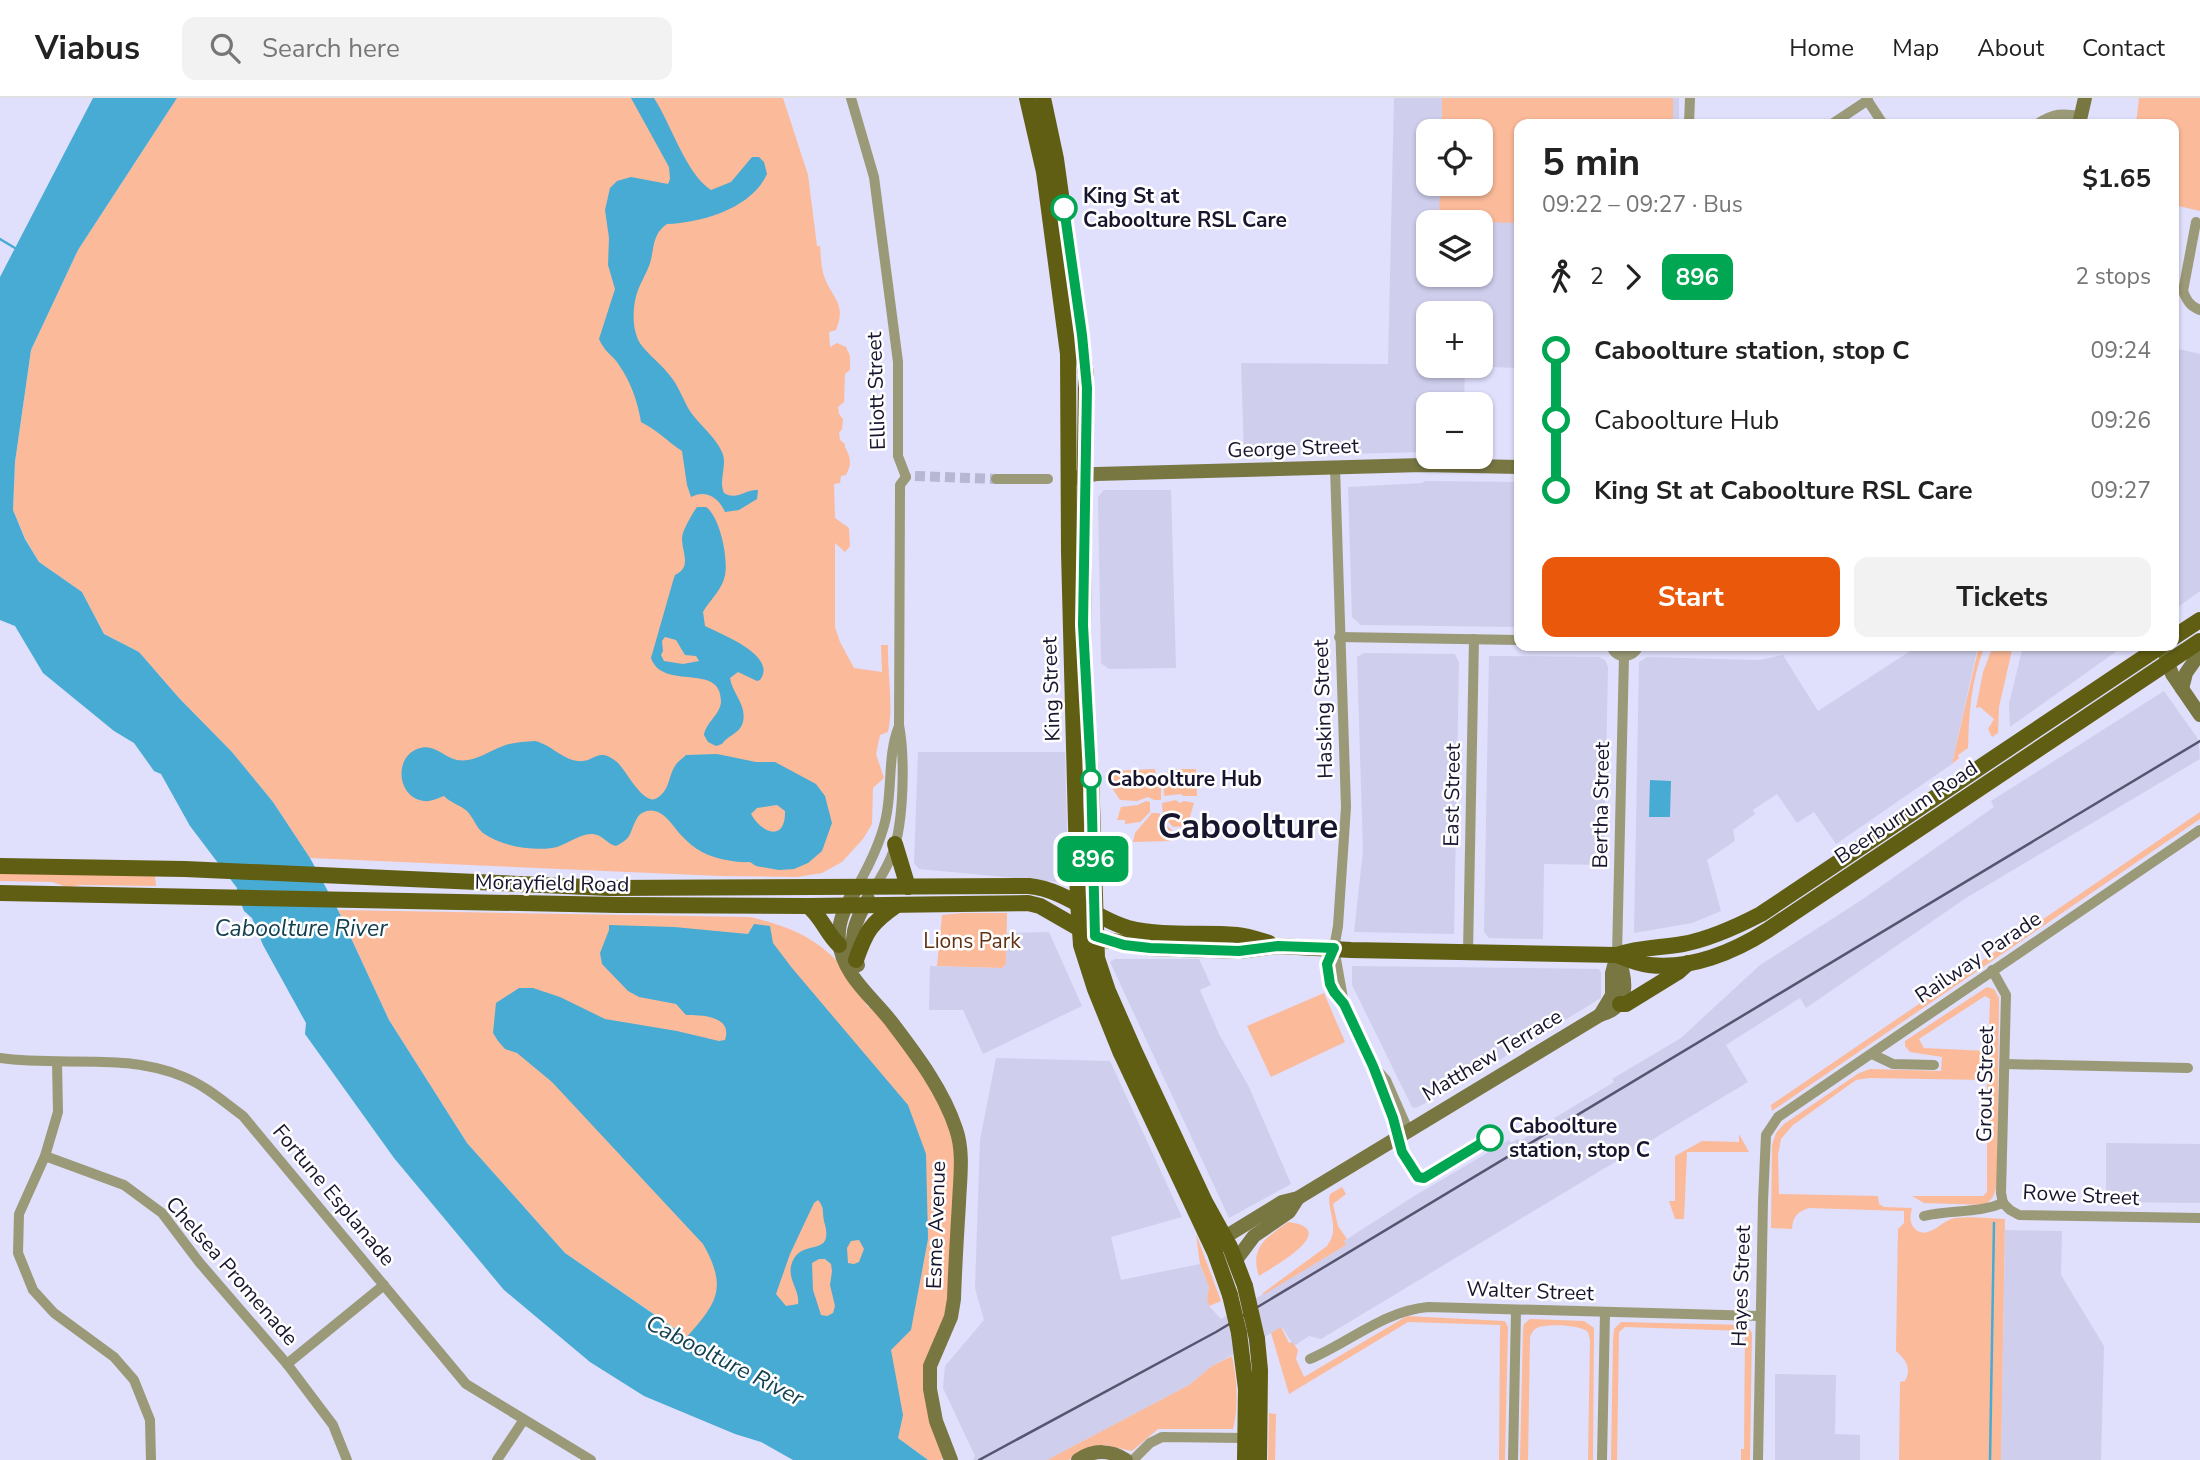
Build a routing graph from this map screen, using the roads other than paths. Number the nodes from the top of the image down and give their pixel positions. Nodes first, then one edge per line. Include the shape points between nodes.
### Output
1 (851, 98) edge
2 (1027, 98) edge
3 (1043, 98) edge
4 (1690, 98) edge
5 (2085, 98) edge
6 (1867, 99) edge
7 (1689, 119) edge
8 (1839, 119) edge
9 (1880, 119) edge
10 (2045, 119) edge
11 (2077, 119) edge
12 (2080, 119) edge
13 (2196, 222) dead end
14 (2200, 310) edge
15 (1514, 467) edge
16 (1335, 468) junction
17 (1086, 475) junction
18 (996, 478) tunnel mouth
19 (1059, 479) junction
20 (2200, 620) edge
21 (2179, 634) edge
22 (1339, 637) junction
23 (1474, 639) junction
24 (1514, 640) edge
25 (2200, 641) edge
26 (1614, 651) edge
27 (1635, 651) edge
28 (2155, 651) edge
29 (2163, 651) edge
30 (2200, 653) edge
31 (1625, 656) junction
32 (2167, 663) junction
33 (2182, 689) junction
34 (2200, 715) edge
35 (899, 725) junction
36 (2200, 830) edge
37 (895, 844) junction
38 (0, 866) edge
39 (857, 887) junction
40 (875, 887) junction
41 (908, 887) junction
42 (0, 893) edge
43 (1078, 902) junction
44 (846, 905) junction
45 (864, 905) junction
46 (897, 905) junction
47 (808, 906) junction
48 (1095, 912) junction
49 (1080, 929) junction
50 (1095, 936) junction
51 (839, 945) junction
52 (1278, 946) junction
53 (1334, 948) junction
54 (1468, 953) junction
55 (1617, 955) junction
56 (856, 960) junction
57 (1688, 963) junction
58 (1992, 970) junction
59 (1620, 1004) junction
60 (879, 1007) junction
61 (1600, 1015) junction
62 (1872, 1054) junction
63 (0, 1058) edge
64 (57, 1063) junction
65 (1934, 1065) dead end
66 (2005, 1065) junction
67 (2188, 1069) dead end
68 (1778, 1117) joint
69 (1404, 1133) junction
70 (46, 1156) junction
71 (1298, 1198) junction
72 (2003, 1203) junction
73 (1924, 1216) dead end
74 (2200, 1218) edge
75 (1225, 1237) junction
76 (1215, 1253) junction
77 (1236, 1260) junction
78 (384, 1285) junction
79 (1516, 1310) junction
80 (1605, 1312) junction
81 (1760, 1316) junction
82 (1310, 1359) dead end
83 (286, 1364) junction
84 (523, 1421) junction
85 (1246, 1438) junction
86 (151, 1460) edge
87 (347, 1460) edge
88 (498, 1460) edge
89 (591, 1460) edge
90 (951, 1460) edge
91 (1078, 1460) edge
92 (1126, 1460) edge
93 (1133, 1460) edge
94 (1245, 1460) edge
95 (1259, 1460) edge
96 (1513, 1460) edge
97 (1602, 1460) edge
98 (1758, 1460) edge

1 - 35 street, Elliott Street via 874,177 898,362 898,456 911,477 900,485
2 - 19 main road, King Street via 1044,172 1067,340 1069,367
3 - 17 main road, King Street via 1082,335
4 - 7 street
5 - 12 street
6 - 8 street
6 - 9 street
10 - 11 street via 2062,113
13 - 14 street via 2183,291 2186,300
15 - 16 street, George Street
16 - 17 street, George Street
16 - 22 street, Hasking Street
17 - 19 street, George Street
17 - 48 main road, King Street via 1083,625
18 - 19 street
19 - 43 main road, King Street
20 - 21 main road
22 - 23 street
22 - 53 street, Hasking Street via 1345,828
23 - 24 street
23 - 54 street, East Street
25 - 32 main road, Beerburrum Road
26 - 31 street
27 - 31 street
28 - 55 main road, Beerburrum Road via 1761,914 1698,940
29 - 32 street
30 - 33 street via 2186,673
31 - 55 street, Bertha Street
32 - 33 street
32 - 57 main road, Beerburrum Road via 1762,934 1731,950
33 - 34 street
35 - 37 street, Elliott Street via 901,801
35 - 39 street, Elliott Street via 893,741 884,824
36 - 58 street, Railway Parade
37 - 40 street, Elliott Street
37 - 41 main road
38 - 39 main road, Morayfield Road via 185,869 609,888
39 - 40 main road, Morayfield Road
39 - 44 street
40 - 41 main road, Morayfield Road
40 - 45 street, Esme Avenue
41 - 43 main road, Morayfield Road via 1029,886
42 - 47 main road, Morayfield Road
43 - 48 main road, Morayfield Road
43 - 49 main road, King Street
44 - 45 main road, Morayfield Road
44 - 47 main road, Morayfield Road
44 - 51 street
45 - 46 main road, Morayfield Road
45 - 56 street, Esme Avenue via 852,935
46 - 49 main road, Morayfield Road via 1028,903
46 - 56 main road via 867,930
47 - 51 main road
48 - 50 main road, King Street
48 - 52 main road, Beerburrum Road via 1149,932 1241,935
49 - 50 main road, Morayfield Road
49 - 76 main road, King Street via 1089,972 1120,1051
50 - 52 main road, Beerburrum Road via 1150,948 1239,951
50 - 75 main road, King Street via 1108,991
51 - 60 street, Esme Avenue via 850,971
52 - 53 main road, Beerburrum Road
53 - 54 main road, Beerburrum Road
53 - 69 street, Hasking Street via 1344,1004
54 - 55 main road, Beerburrum Road
55 - 57 main road, Beerburrum Road via 1650,965
55 - 59 street via 1624,974
55 - 61 street via 1610,1000
56 - 60 street, Esme Avenue
57 - 59 main road
58 - 62 street, Railway Parade
58 - 66 street, Grout Street via 2006,995
59 - 61 street, Matthew Terrace
60 - 90 street, Esme Avenue via 940,1091 957,1132 961,1156 954,1299 930,1366 936,1421
61 - 69 street, Matthew Terrace
62 - 65 street via 1893,1064
62 - 68 street, Railway Parade
63 - 64 street, Fortune Esplanade
64 - 70 street via 58,1112
64 - 78 street, Fortune Esplanade via 149,1066 184,1076 211,1092 243,1116
66 - 67 street
66 - 72 street, Grout Street
68 - 81 street, Hayes Street via 1766,1135
69 - 71 street, Matthew Terrace
70 - 83 street, Chelsea Promenade via 124,1185 162,1213
70 - 86 street via 19,1214 18,1254 33,1290 54,1313 114,1357 134,1380 150,1420
71 - 75 street, Matthew Terrace via 1282,1202
71 - 77 street, Matthew Terrace via 1289,1212 1254,1236
72 - 73 street, Rowe Street via 1987,1210
72 - 74 street, Rowe Street via 2019,1215
75 - 76 street, Matthew Terrace
75 - 77 main road, King Street
76 - 85 main road, King Street, bridge via 1241,1349
77 - 95 main road, King Street, bridge via 1257,1339
78 - 83 street
78 - 84 street, Fortune Esplanade via 466,1384
79 - 80 street, Walter Street
79 - 82 street, Walter Street via 1428,1307 1399,1312
79 - 96 street
80 - 81 street, Walter Street
80 - 97 street
81 - 98 street, Hayes Street
83 - 87 street, Chelsea Promenade via 333,1425
84 - 88 street
84 - 89 street, Fortune Esplanade
85 - 93 street via 1162,1437
85 - 94 main road, King Street
91 - 92 street via 1101,1452

